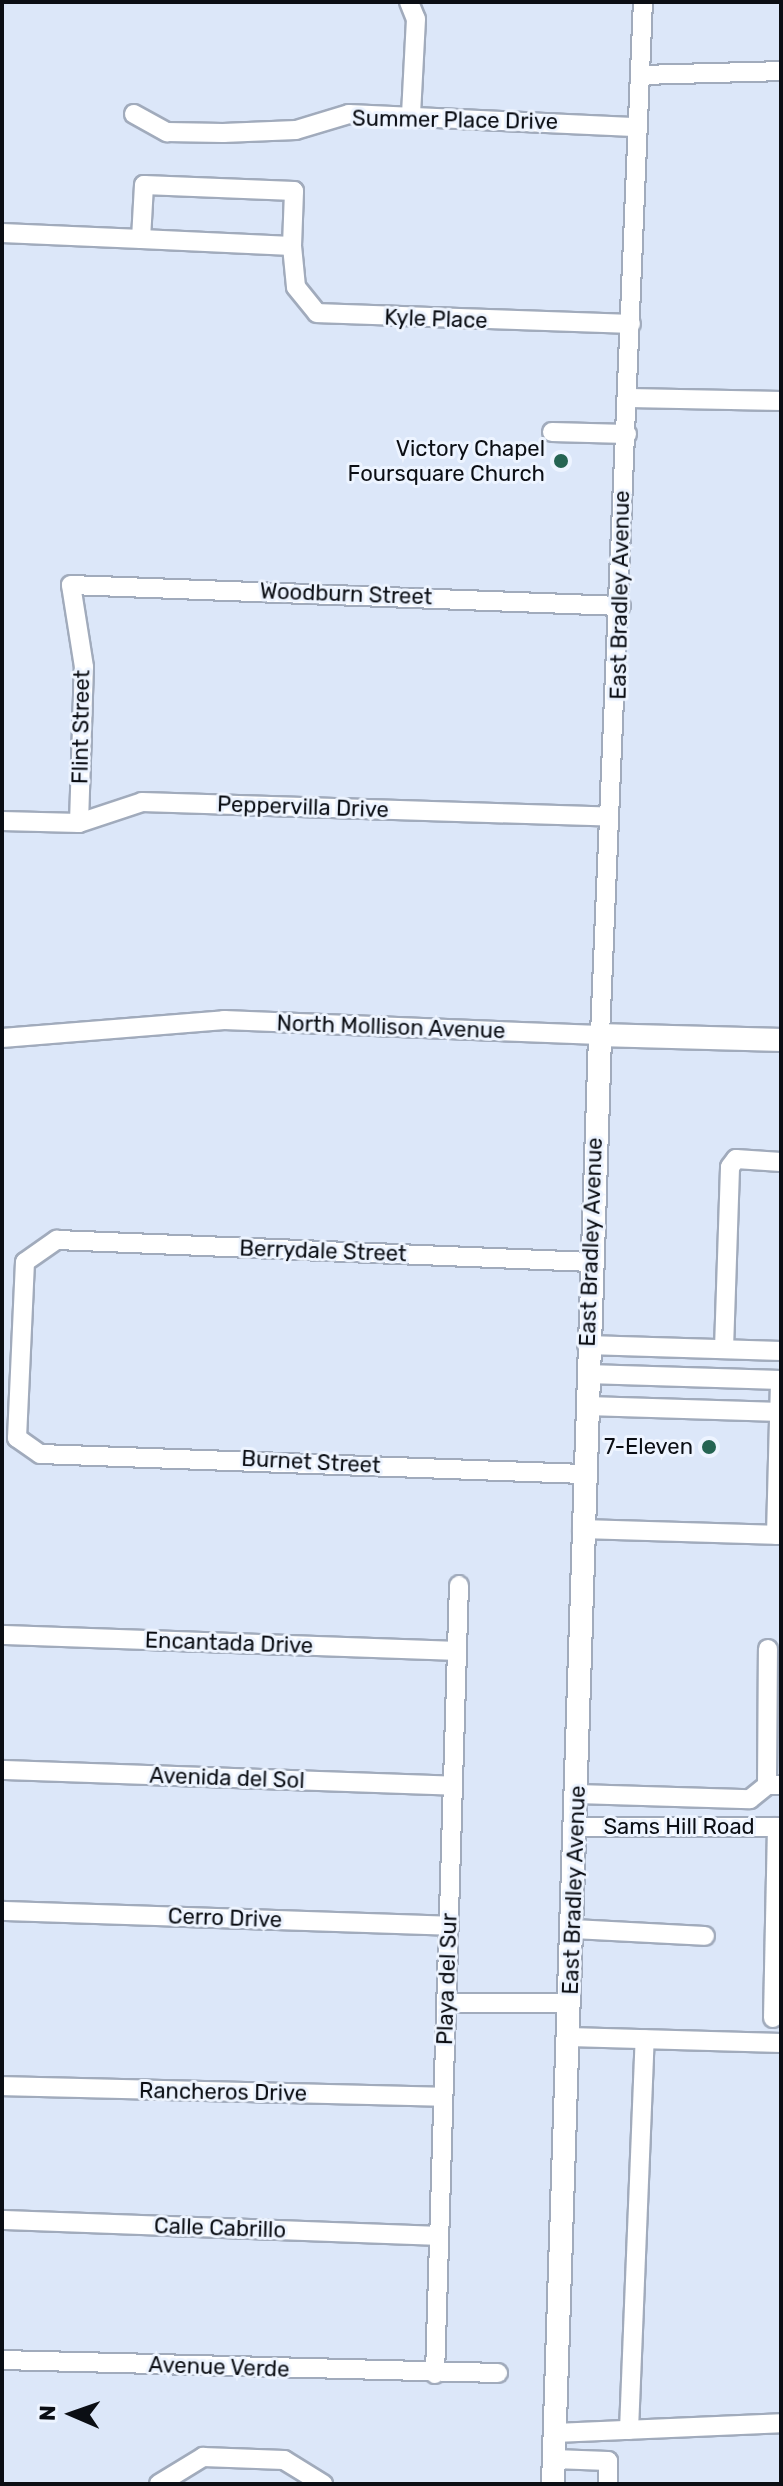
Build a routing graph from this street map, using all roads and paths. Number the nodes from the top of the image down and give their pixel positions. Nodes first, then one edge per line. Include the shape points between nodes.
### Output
1 (409, 2) edge
2 (643, 2) edge
3 (641, 75) junction
4 (779, 75) edge
5 (134, 114) dead end
6 (411, 115) junction
7 (638, 127) junction
8 (2, 233) edge
9 (141, 239) junction
10 (292, 246) junction
11 (631, 324) junction
12 (629, 398) junction
13 (781, 401) edge
14 (552, 432) dead end
15 (627, 434) junction
16 (71, 585) joint
17 (621, 606) junction
18 (607, 817) junction
19 (2, 821) edge
20 (79, 823) junction
21 (600, 1035) junction
22 (2, 1038) edge
23 (781, 1040) edge
24 (781, 1162) edge
25 (590, 1262) junction
26 (587, 1345) junction
27 (724, 1349) junction
28 (781, 1351) edge
29 (587, 1374) junction
30 (780, 1380) edge
31 (587, 1406) junction
32 (780, 1412) edge
33 (40, 1454) joint
34 (583, 1474) junction
35 (582, 1529) junction
36 (778, 1535) edge
37 (459, 1585) dead end
38 (2, 1635) edge
39 (768, 1649) dead end
40 (457, 1651) junction
41 (2, 1770) edge
42 (774, 1785) edge
43 (453, 1786) junction
44 (577, 1794) junction
45 (577, 1827) junction
46 (779, 1827) edge
47 (2, 1911) edge
48 (448, 1926) junction
49 (573, 1929) junction
50 (705, 1936) dead end
51 (446, 2003) junction
52 (571, 2003) junction
53 (773, 2018) dead end
54 (569, 2037) junction
55 (645, 2039) junction
56 (781, 2043) edge
57 (2, 2086) edge
58 (443, 2097) junction
59 (2, 2220) edge
60 (439, 2236) junction
61 (2, 2360) edge
62 (498, 2373) dead end
63 (435, 2374) junction
64 (781, 2423) edge
65 (629, 2430) junction
66 (555, 2433) junction
67 (554, 2459) junction
68 (159, 2484) edge
69 (323, 2484) edge
70 (553, 2484) edge
71 (608, 2484) edge

1 - 6 street via 416,19
2 - 3 street, East Bradley Avenue
3 - 4 street
3 - 7 street, East Bradley Avenue
5 - 6 street, Summer Place Drive via 167,132 263,134 349,114
6 - 7 street, Summer Place Drive
7 - 11 street, East Bradley Avenue
8 - 9 street
9 - 10 street
9 - 10 street, Kyle Place via 144,185 294,191
10 - 11 street, Kyle Place via 296,287 317,313
11 - 12 street, East Bradley Avenue
12 - 13 street
12 - 15 street, East Bradley Avenue
14 - 15 street
15 - 17 street, East Bradley Avenue
16 - 17 street, Woodburn Street
16 - 20 street, Flint Street via 84,667
17 - 18 street, East Bradley Avenue
18 - 20 street, Peppervilla Drive via 142,802
18 - 21 street, East Bradley Avenue
19 - 20 street, Peppervilla Drive
21 - 22 street, North Mollison Avenue via 224,1020
21 - 23 main road, North Mollison Avenue
21 - 25 main road, East Bradley Avenue
24 - 27 street via 736,1159 730,1167
25 - 26 main road, East Bradley Avenue
25 - 33 street, Berrydale Street via 57,1240 25,1262 17,1438
26 - 27 street
26 - 29 main road, East Bradley Avenue
27 - 28 street
29 - 30 street
29 - 31 main road, East Bradley Avenue
30 - 32 street
31 - 32 street
31 - 34 main road, East Bradley Avenue
32 - 36 street
33 - 34 street, Burnet Street
34 - 35 main road, East Bradley Avenue
35 - 36 street
35 - 44 main road, East Bradley Avenue
37 - 40 street, Playa del Sur
38 - 40 street, Encantada Drive
39 - 42 street
40 - 43 street, Playa del Sur
41 - 43 street, Avenida del Sol
42 - 44 street via 750,1799
43 - 48 street, Playa del Sur
44 - 45 main road, East Bradley Avenue
45 - 46 street, Sams Hill Road
45 - 49 main road, East Bradley Avenue
46 - 53 street
47 - 48 street, Cerro Drive
48 - 51 street, Playa del Sur
49 - 50 street
49 - 52 main road, East Bradley Avenue
51 - 52 street
51 - 58 street, Playa del Sur
52 - 54 main road, East Bradley Avenue
54 - 55 street
54 - 66 main road, East Bradley Avenue
55 - 56 street
55 - 65 street
57 - 58 street, Rancheros Drive
58 - 60 street, Playa del Sur
59 - 60 street, Calle Cabrillo
60 - 63 street, Playa del Sur
61 - 63 street, Avenue Verde
62 - 63 street, Avenue Verde
64 - 65 street
65 - 66 street
66 - 67 main road, East Bradley Avenue
67 - 70 main road, East Bradley Avenue
67 - 71 street via 608,2461
68 - 69 street via 203,2457 284,2460

